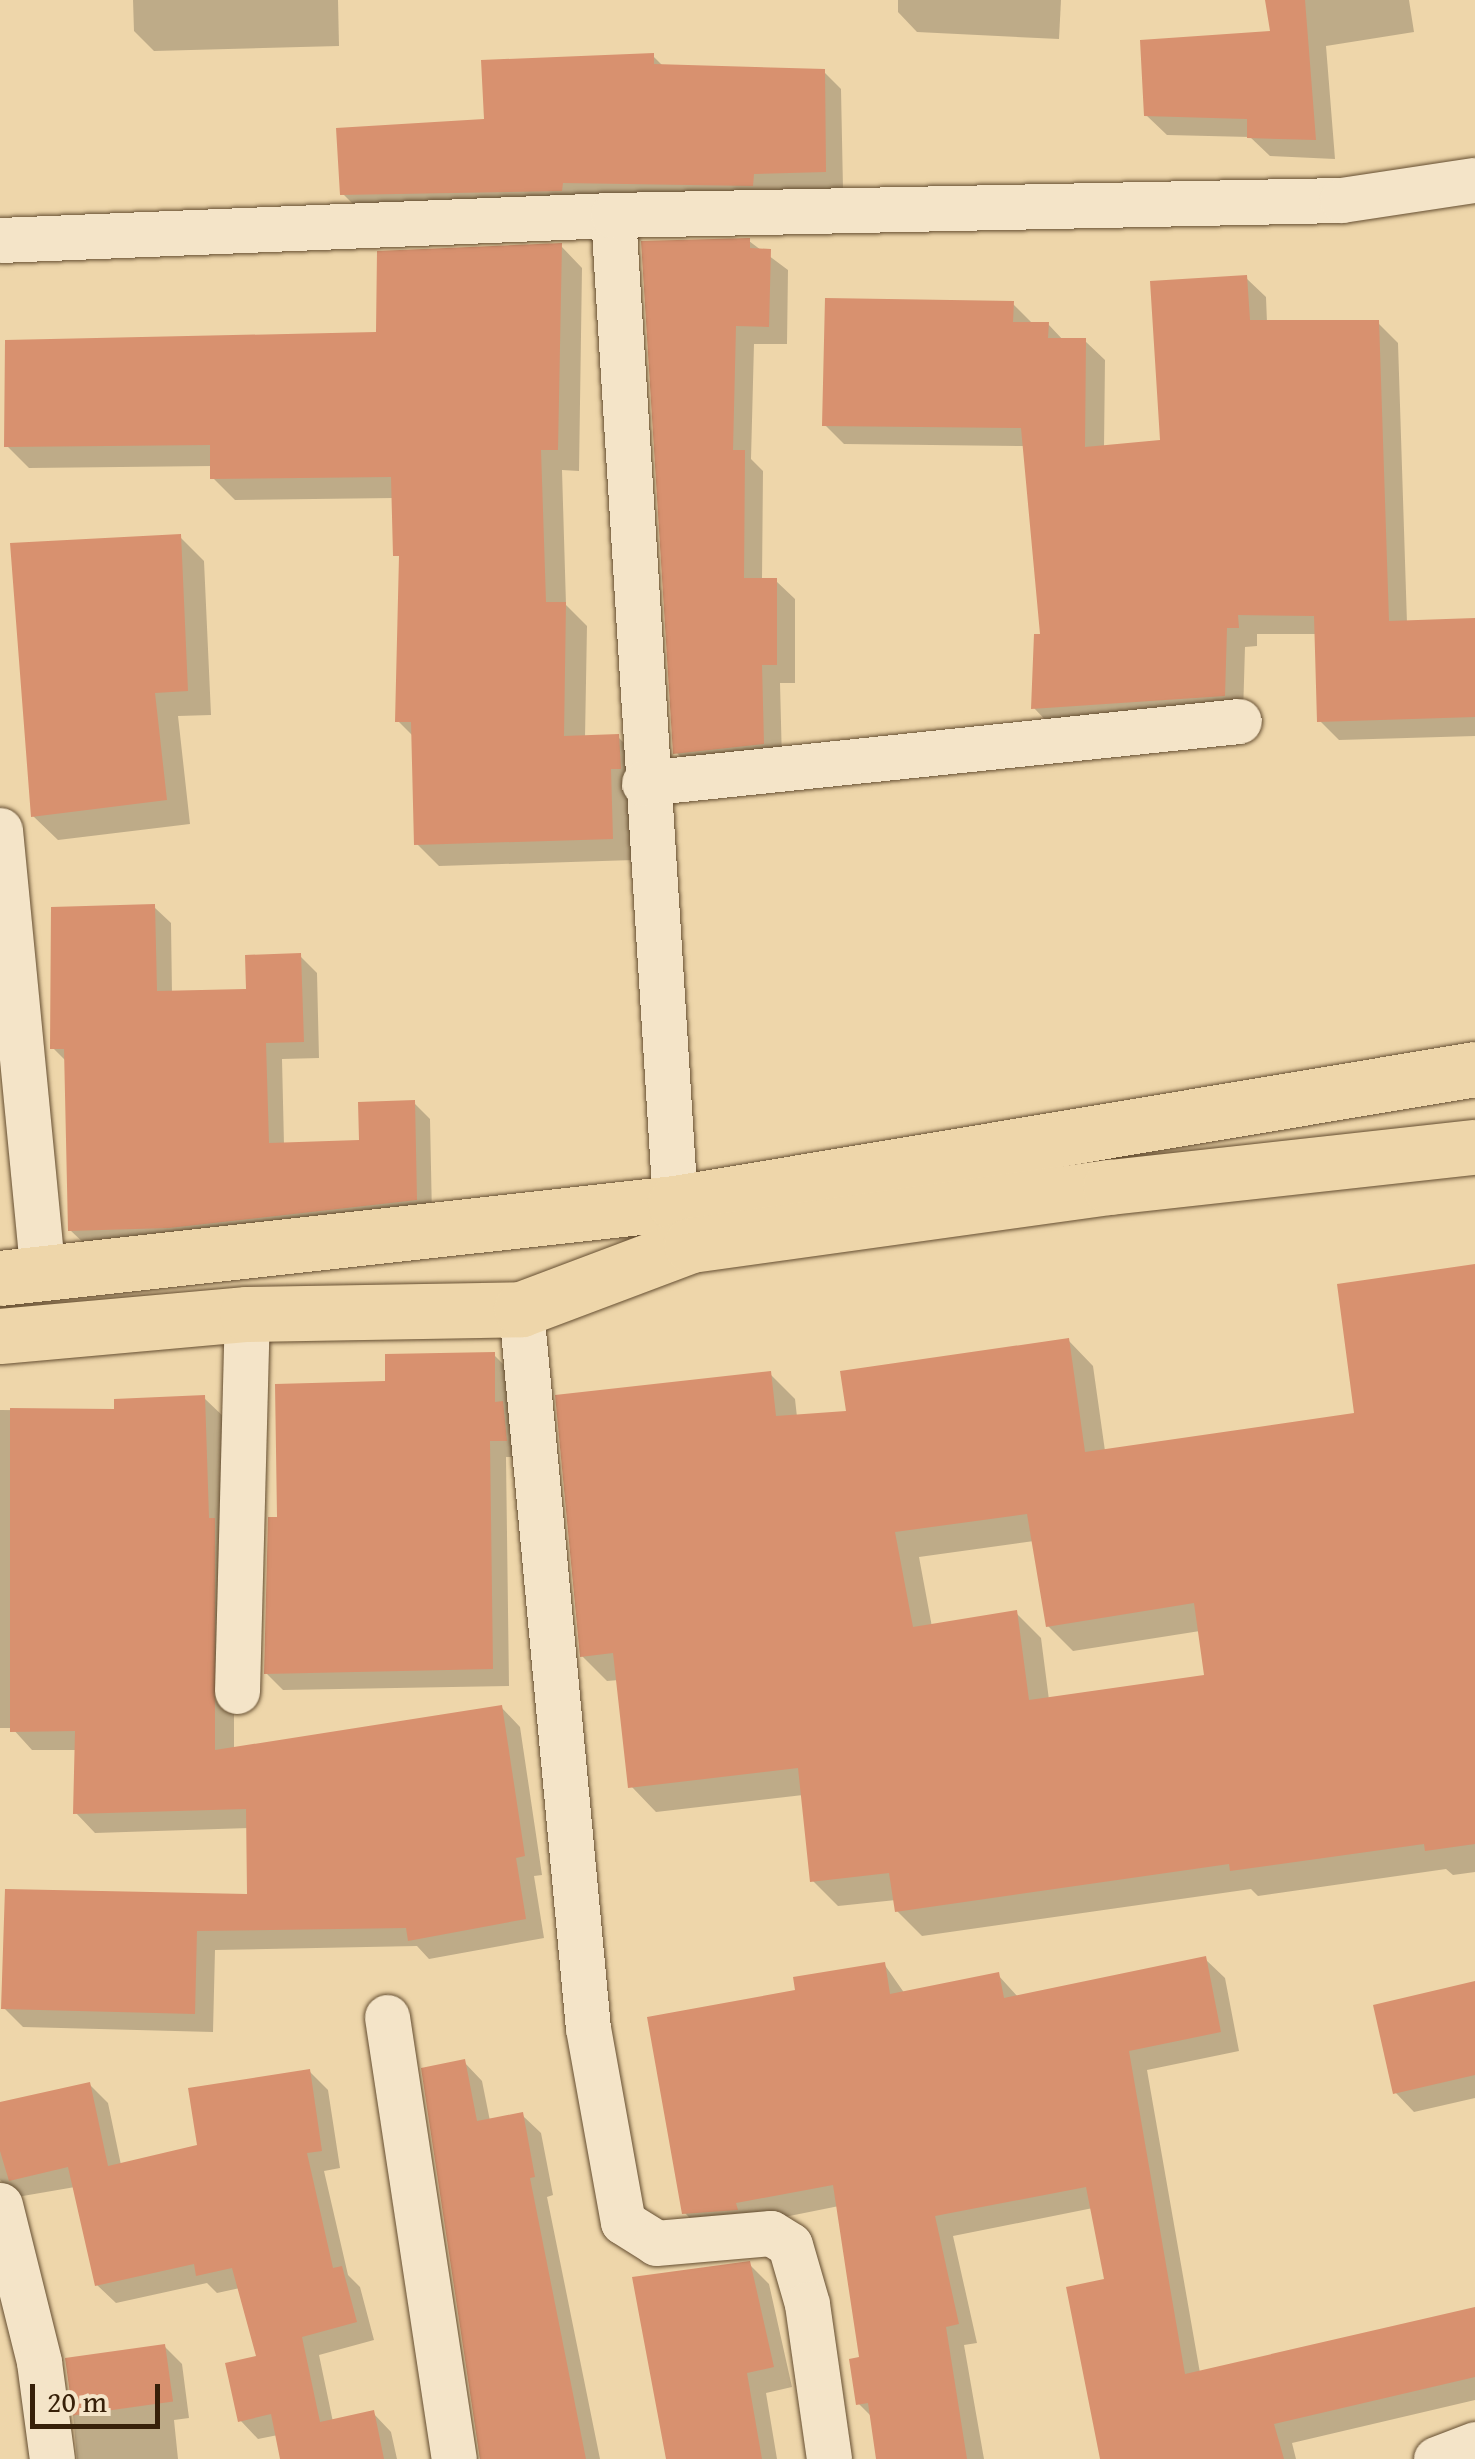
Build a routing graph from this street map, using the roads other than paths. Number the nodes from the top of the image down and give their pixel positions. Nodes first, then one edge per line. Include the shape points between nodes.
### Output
1 (1475, 180) edge
2 (613, 214) junction
3 (0, 240) edge
4 (1239, 721) dead end
5 (644, 783) junction
6 (0, 830) edge
7 (1475, 1069) edge
8 (1475, 1146) edge
9 (674, 1202) junction
10 (21, 1276) edge
11 (521, 1309) junction
12 (248, 1314) junction
13 (0, 1336) edge
14 (238, 1691) dead end
15 (386, 2017) dead end
16 (0, 2204) edge
17 (1475, 2444) edge
18 (52, 2459) edge
19 (454, 2459) edge
20 (829, 2459) edge
21 (1436, 2459) edge

1 - 2 street via 1342,200
2 - 3 street
2 - 5 street
4 - 5 street
5 - 9 street
6 - 10 street
7 - 9 highway
8 - 11 highway via 1110,1187 691,1245
9 - 10 highway
11 - 12 highway
11 - 20 street via 588,2028 623,2222 656,2243 771,2233 790,2245 807,2304
12 - 13 highway
12 - 14 street
15 - 19 street
16 - 18 street via 39,2362
17 - 21 street

